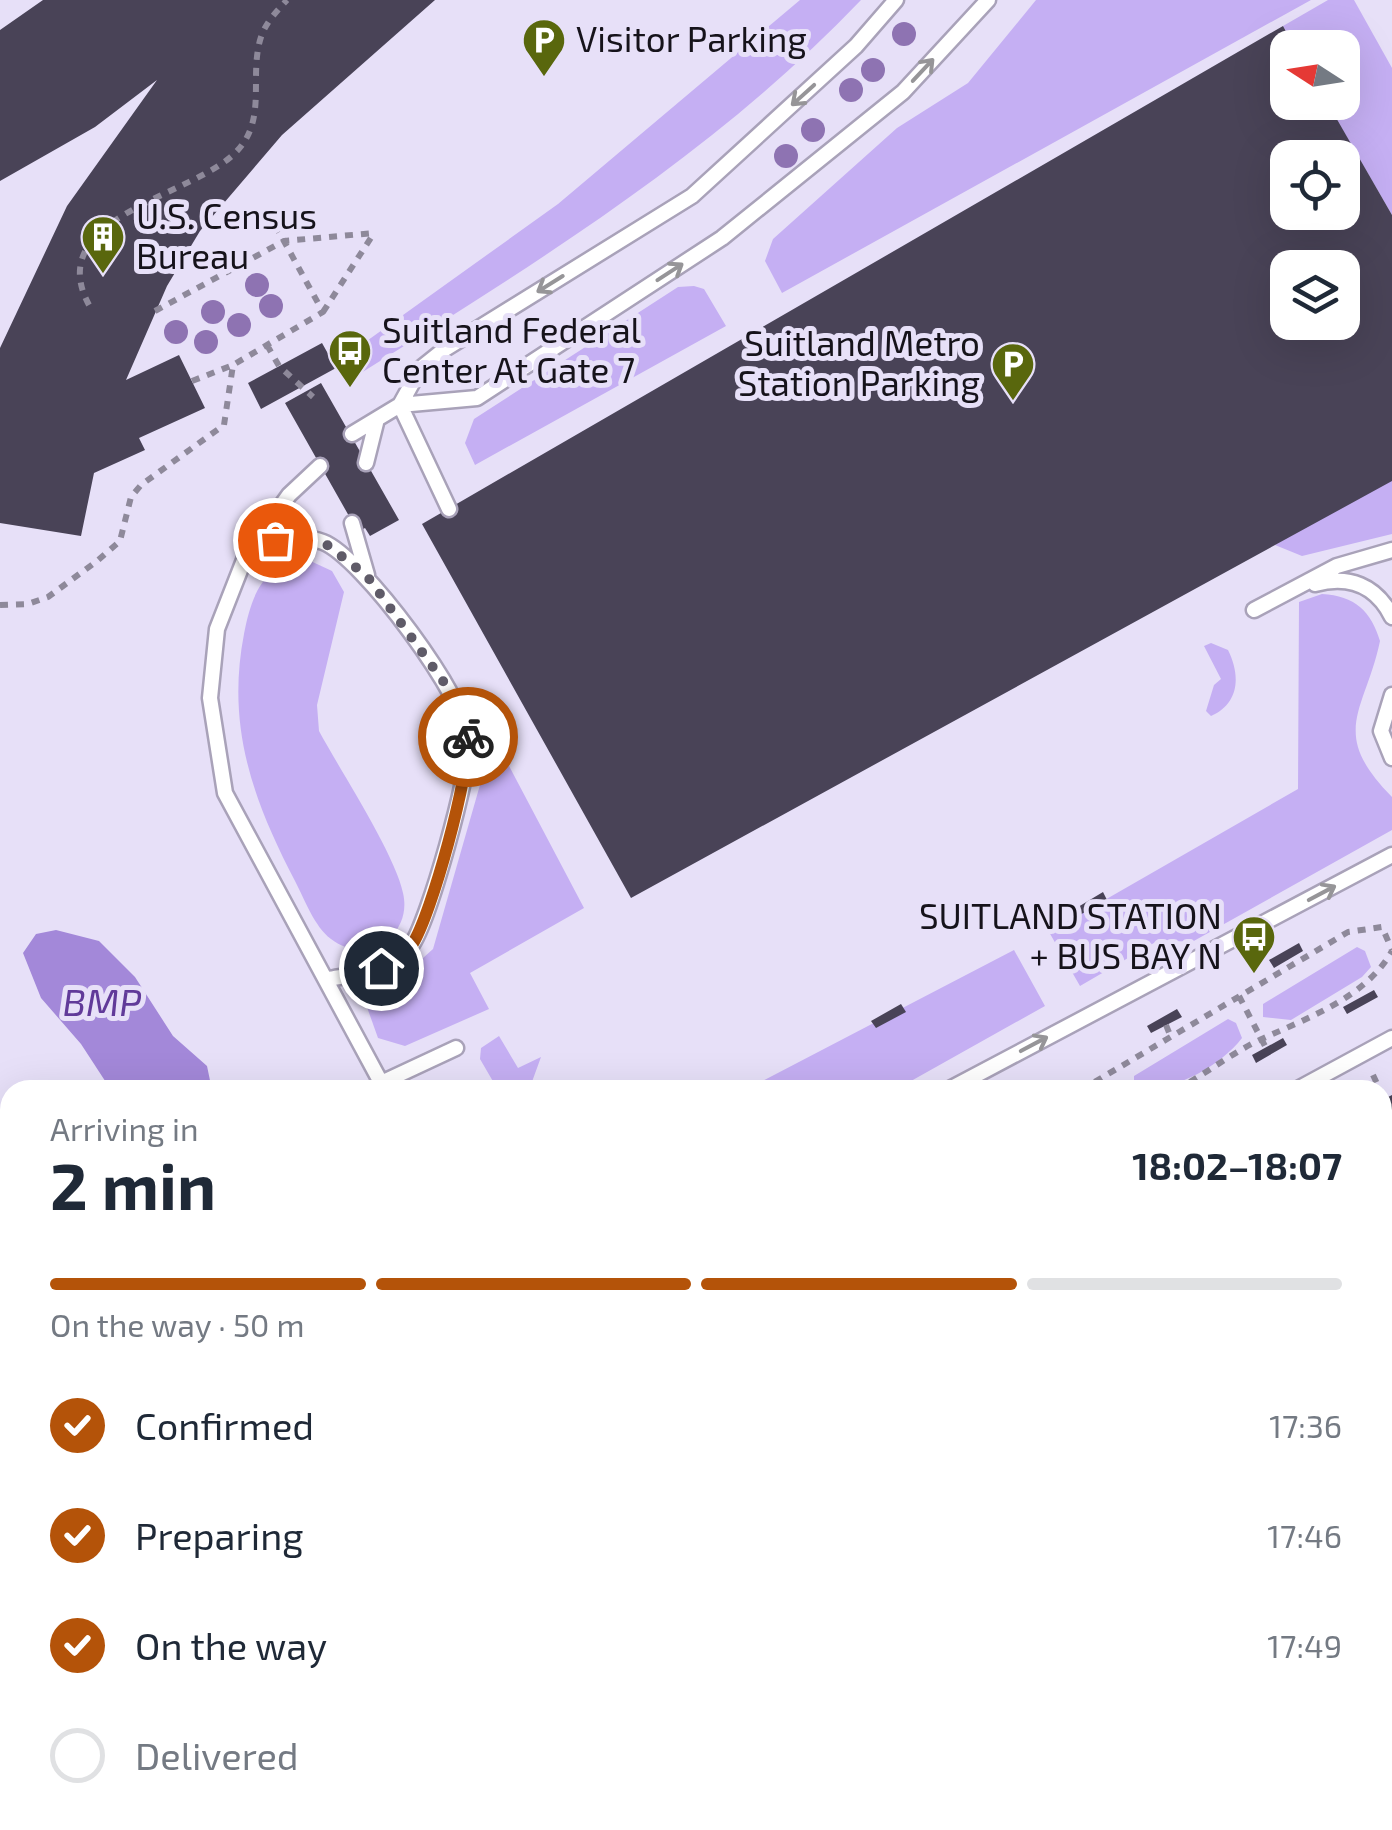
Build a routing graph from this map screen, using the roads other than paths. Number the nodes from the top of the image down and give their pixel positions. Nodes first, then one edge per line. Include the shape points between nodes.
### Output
1 (896, 0) edge
2 (988, 0) edge
3 (400, 405) junction
4 (376, 422) junction
5 (352, 434) dead end
6 (366, 462) dead end
7 (320, 466) dead end
8 (450, 509) dead end
9 (352, 522) dead end
10 (1392, 550) edge
11 (246, 554) junction
12 (367, 576) junction
13 (1299, 588) junction
14 (1254, 610) dead end
15 (1392, 617) edge
16 (1392, 696) edge
17 (1392, 758) edge
18 (1392, 856) edge
19 (328, 979) junction
20 (1392, 1038) edge
21 (456, 1048) dead end
22 (380, 1080) edge
23 (395, 1080) edge
24 (967, 1080) edge
25 (1314, 1080) edge

1 -> 3 lane via 856,46 692,196 445,349 420,369
3 -> 2 lane via 477,398 722,238 903,92
3 - 4 lane
3 - 8 lane
4 - 5 lane
4 - 6 lane
7 - 11 lane
9 - 12 lane
10 - 13 lane via 1337,566
11 - 12 lane via 275,540 322,541
11 - 19 lane via 217,628 210,698 225,792
12 - 19 lane via 461,706 469,741 432,894 411,948 381,968
13 - 14 lane
13 - 15 lane via 1350,581 1381,596
16 - 17 lane via 1381,731
24 -> 18 lane
19 - 22 lane
20 - 25 lane
21 - 23 lane

